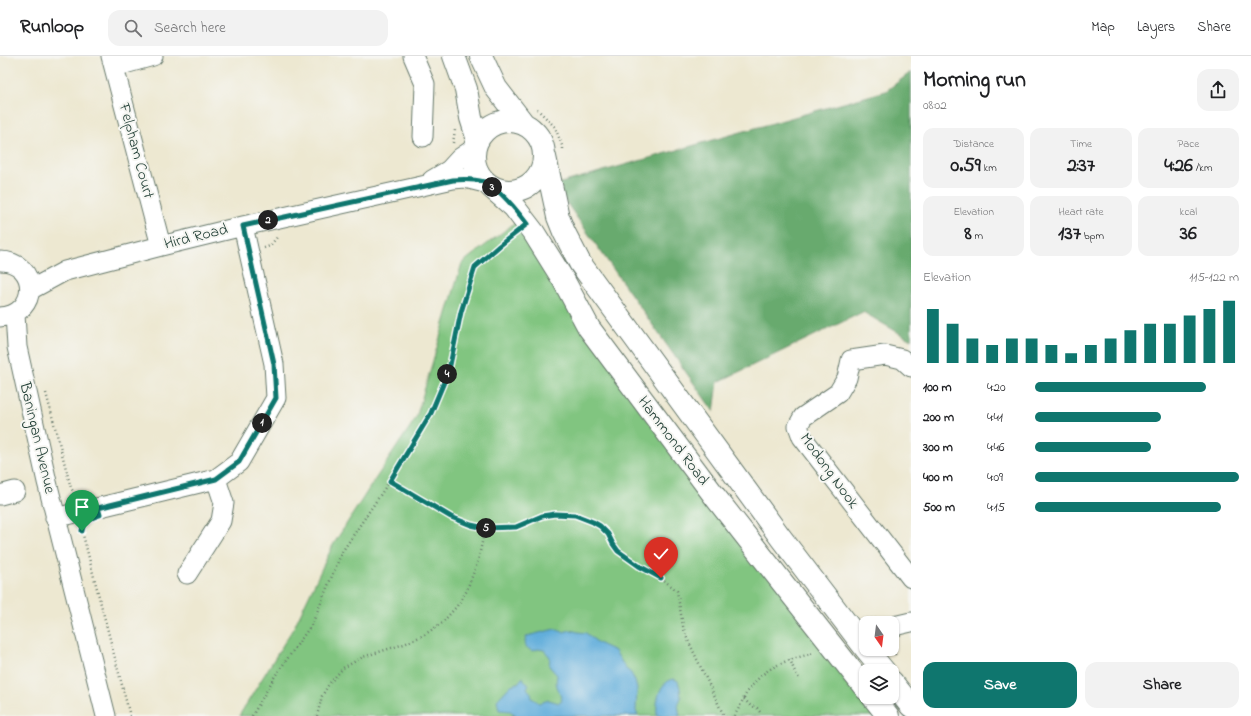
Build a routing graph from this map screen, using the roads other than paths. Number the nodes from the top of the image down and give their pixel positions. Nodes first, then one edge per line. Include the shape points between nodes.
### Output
1 (153, 56) edge
2 (413, 56) edge
3 (454, 56) edge
4 (481, 56) edge
5 (113, 61) edge
6 (527, 114) junction
7 (423, 137) dead end
8 (476, 144) junction
9 (554, 156) junction
10 (488, 185) junction
11 (422, 186) junction
12 (243, 226) junction
13 (161, 246) junction
14 (2, 258) edge
15 (24, 271) junction
16 (65, 271) junction
17 (30, 290) junction
18 (5, 317) edge
19 (911, 367) edge
20 (216, 479) junction
21 (55, 518) junction
22 (187, 574) dead end
23 (911, 578) edge
24 (911, 622) edge
25 (899, 625) edge
26 (859, 638) edge
27 (878, 656) edge
28 (888, 664) edge
29 (859, 679) edge
30 (899, 691) edge
31 (879, 704) edge
32 (911, 706) edge
33 (106, 716) edge
34 (888, 716) edge

1 - 5 street
2 - 7 street via 425,84
3 - 8 main road via 466,89
4 - 6 main road via 496,88
5 - 13 street, Felpham Court
6 - 8 main road via 513,121 492,125 484,131
6 - 9 main road via 532,129 544,147
8 - 10 main road via 475,167 479,176
8 - 11 street, Hird Road via 449,170
9 - 10 main road via 536,180 526,187 515,191 502,191
9 - 26 main road, Hammond Road via 558,217 580,263 781,538
10 - 11 street, Hird Road via 465,178
10 - 29 main road, Hammond Road via 514,207 527,224 564,281 589,328 716,498
11 - 12 street, Hird Road
12 - 13 street, Hird Road
12 - 20 street via 274,364 276,398 239,462
13 - 16 street, Hird Road
14 - 15 street
15 - 16 street, Hird Road
15 - 17 street
16 - 17 street, Hird Road
17 - 18 street via 28,300 22,308
18 - 21 street, Baningan Avenue via 17,347
19 - 23 street, Modong Nook via 902,359 885,355 851,360 848,378 838,393 802,417 798,426 802,437
20 - 21 street
20 - 22 street via 224,503 221,521
21 - 33 street, Baningan Avenue
24 - 25 street
27 - 28 main road, Hammond Road
30 - 32 main road
31 - 34 main road

